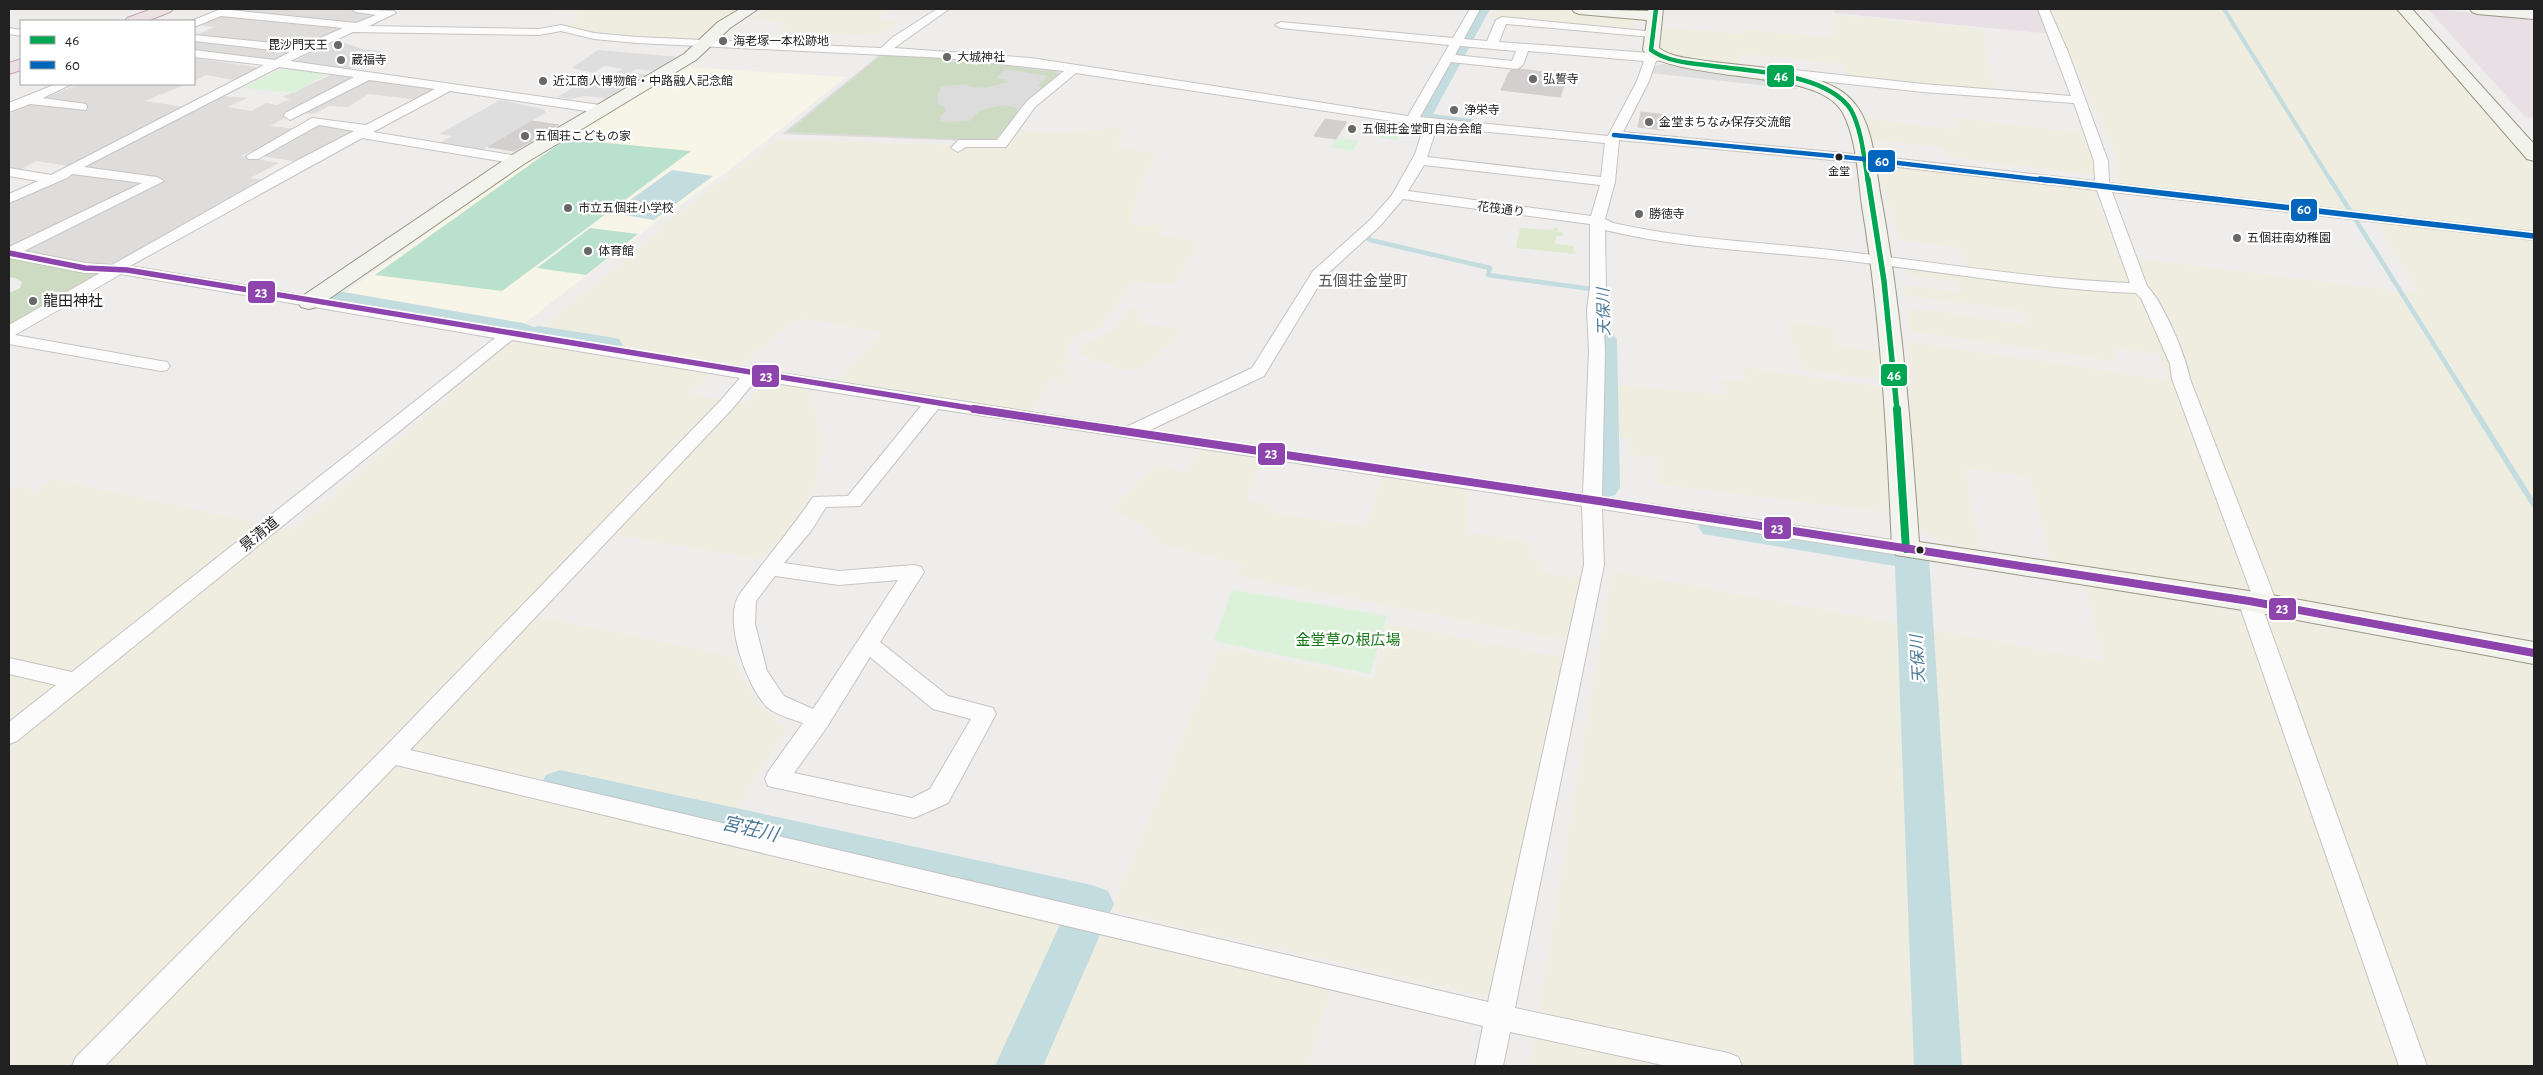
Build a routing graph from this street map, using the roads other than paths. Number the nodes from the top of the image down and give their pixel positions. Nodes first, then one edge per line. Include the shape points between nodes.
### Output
1 (165, 9) edge
2 (356, 9) edge
3 (750, 9) edge
4 (944, 9) edge
5 (1475, 9) edge
6 (1579, 9) edge
7 (2044, 9) edge
8 (2404, 9) edge
9 (2477, 9) edge
10 (225, 11) edge
11 (2534, 14) edge
12 (136, 20) edge
13 (1654, 20) edge
14 (195, 24) edge
15 (1281, 24) dead end
16 (356, 28) junction
17 (195, 38) edge
18 (897, 39) junction
19 (1460, 42) junction
20 (706, 44) junction
21 (1492, 44) junction
22 (1523, 48) junction
23 (304, 50) junction
24 (884, 51) junction
25 (195, 53) edge
26 (933, 54) junction
27 (1655, 58) junction
28 (1451, 59) junction
29 (276, 64) junction
30 (1072, 69) junction
31 (1758, 70) junction
32 (366, 76) junction
33 (64, 85) edge
34 (449, 87) junction
35 (29, 100) junction
36 (2079, 100) junction
37 (82, 107) dead end
38 (9, 108) edge
39 (600, 110) junction
40 (290, 116) dead end
41 (1413, 119) junction
42 (1431, 123) junction
43 (364, 132) junction
44 (1613, 138) junction
45 (958, 148) dead end
46 (2534, 155) edge
47 (253, 156) dead end
48 (1864, 159) junction
49 (516, 160) junction
50 (1422, 160) junction
51 (69, 169) junction
52 (9, 172) edge
53 (53, 179) junction
54 (1608, 182) junction
55 (2102, 185) junction
56 (1401, 195) junction
57 (9, 199) edge
58 (1603, 224) junction
59 (2534, 236) edge
60 (9, 253) edge
61 (1883, 260) junction
62 (116, 271) junction
63 (2140, 288) junction
64 (309, 302) junction
65 (9, 332) edge
66 (510, 334) junction
67 (9, 340) edge
68 (161, 366) dead end
69 (752, 374) junction
70 (934, 402) junction
71 (1129, 433) junction
72 (1592, 500) junction
73 (1906, 549) junction
74 (769, 568) junction
75 (2258, 603) junction
76 (868, 644) junction
77 (2534, 653) edge
78 (9, 666) edge
79 (74, 681) junction
80 (818, 721) junction
81 (9, 734) edge
82 (391, 755) junction
83 (1498, 1018) junction
84 (86, 1066) edge
85 (1489, 1066) edge
86 (1728, 1066) edge
87 (2413, 1066) edge

1 - 12 highway
2 - 16 street via 390,13
3 - 20 main road via 724,26
4 - 18 street
5 - 19 street
6 - 13 main road
7 - 36 street
8 - 46 main road
9 - 11 main road
10 - 14 street
10 - 16 street
13 - 21 street via 1502,20
13 - 27 main road via 1651,50
15 - 19 street
16 - 20 street via 539,32 561,28 612,38
16 - 23 street
17 - 23 street
18 - 24 street
18 - 26 street
19 - 21 street
19 - 28 street
20 - 24 street
20 - 39 main road via 676,67
21 - 22 street
22 - 27 street
22 - 28 street via 1516,65
23 - 29 street
24 - 26 street
25 - 29 street
26 - 30 street via 1031,62
27 - 31 main road
27 - 44 street
28 - 41 street
29 - 32 street
29 - 51 street
30 - 41 street
30 - 45 street via 1031,104 1001,144 963,143
31 - 36 street via 1923,88
31 - 48 main road via 1809,83 1841,100 1852,112
32 - 34 street
32 - 40 street
33 - 35 street
34 - 39 street
34 - 43 street
35 - 37 street
35 - 38 street
36 - 55 street via 2101,161
39 - 49 main road
41 - 42 street
42 - 44 street
42 - 50 street
43 - 47 street via 318,121
43 - 49 street
43 - 62 street via 119,266
44 - 48 street
44 - 54 street
48 - 55 street
48 - 61 main road
49 - 64 main road
50 - 54 street
50 - 56 street
51 - 53 street
51 - 60 street via 157,181
52 - 53 street
53 - 57 street
54 - 58 street
55 - 59 street
55 - 63 street
56 - 58 street, 花筏通り
56 - 71 street via 1314,280 1258,372
58 - 61 street, 花筏通り
58 - 72 street via 1595,310 1598,351
60 - 62 street
61 - 63 street, 花筏通り via 1969,273
61 - 73 main road via 1896,386
62 - 64 street via 127,270
62 - 65 street
63 - 75 street via 2148,296 2179,364 2181,379
64 - 66 street
66 - 69 street
66 - 79 street, 景清道
67 - 68 street
69 - 70 street
69 - 82 street
70 - 71 street
70 - 74 street via 852,502 820,500 804,528
71 - 72 street
72 - 73 street
72 - 83 street via 1594,565
73 - 75 main road
74 - 76 street via 839,578 914,572
74 - 80 street via 746,600 744,624 756,673 776,702
75 - 77 main road
75 - 87 street
76 - 80 street
76 - 80 street via 940,703 985,714 940,796 914,808 777,779
78 - 79 street
79 - 81 street, 景清道
82 - 83 street
82 - 84 street
83 - 85 street
83 - 86 street

